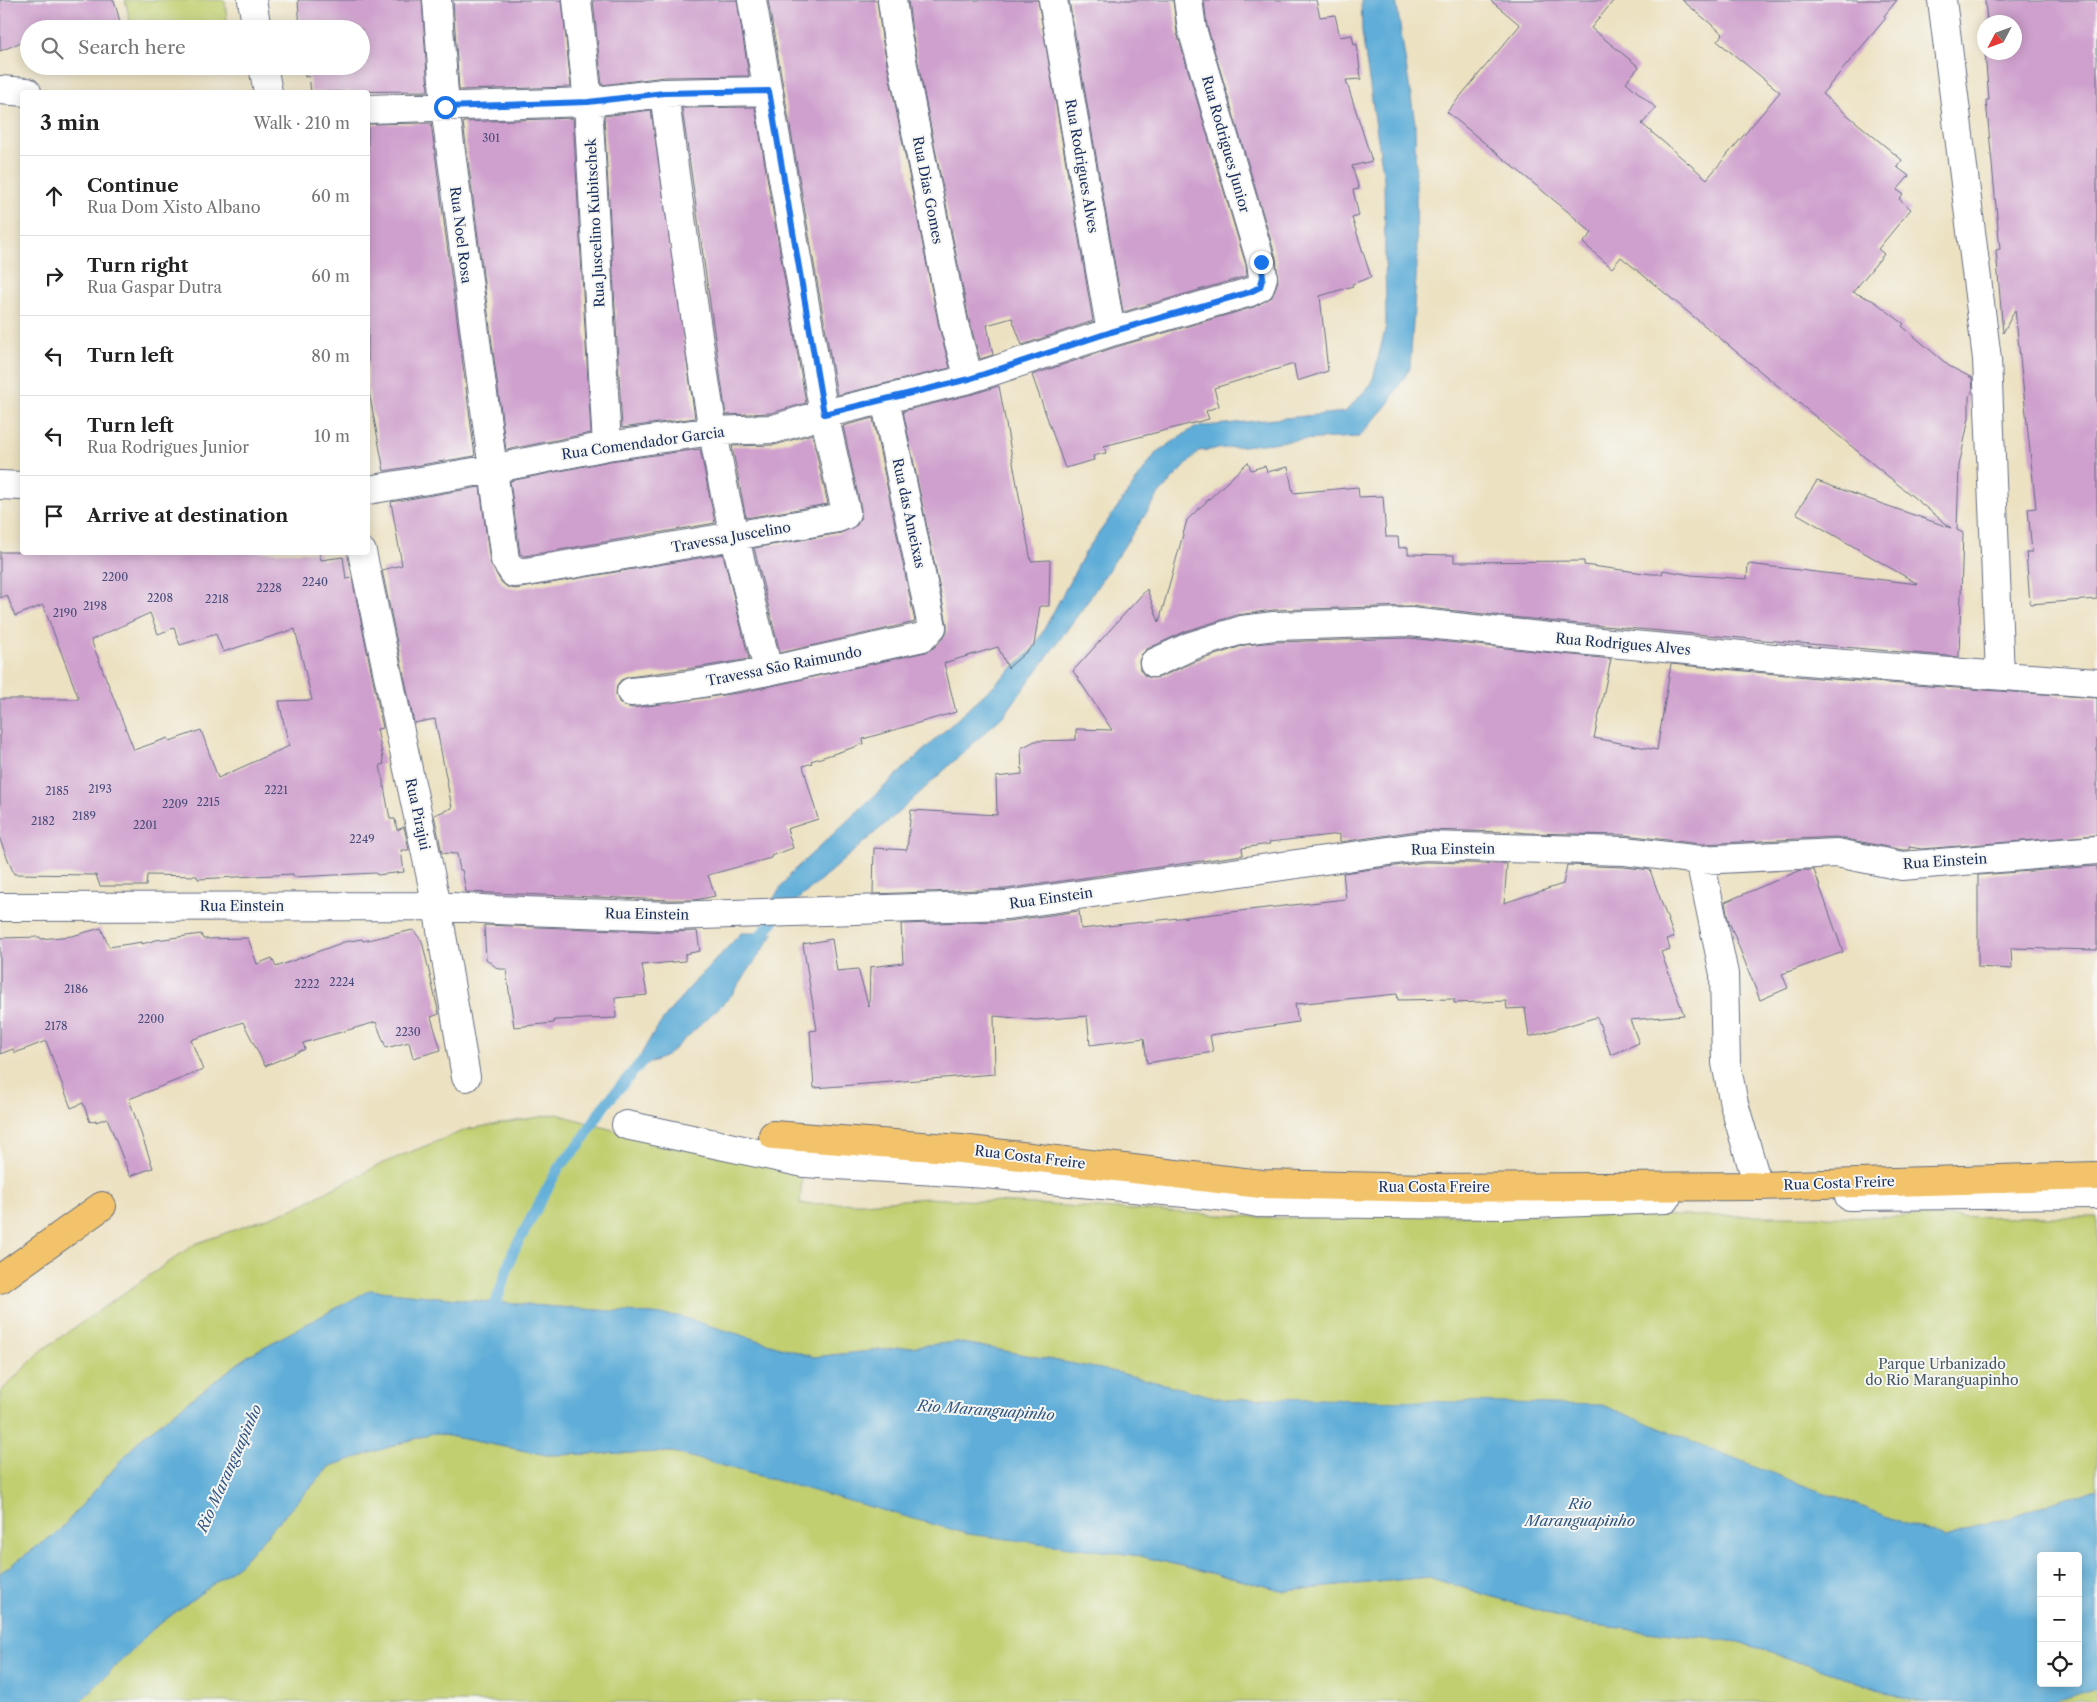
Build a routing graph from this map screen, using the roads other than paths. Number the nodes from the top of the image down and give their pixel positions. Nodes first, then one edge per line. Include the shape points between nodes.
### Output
1 (252, 0) edge
2 (437, 0) edge
3 (577, 0) edge
4 (752, 0) edge
5 (892, 0) edge
6 (1054, 0) edge
7 (1188, 0) edge
8 (1942, 0) edge
9 (255, 20) edge
10 (265, 75) edge
11 (0, 90) edge
12 (268, 90) edge
13 (20, 91) edge
14 (769, 91) junction
15 (664, 93) junction
16 (588, 102) junction
17 (445, 107) junction
18 (370, 109) edge
19 (1260, 287) joint
20 (1111, 332) junction
21 (969, 379) junction
22 (885, 399) junction
23 (824, 414) junction
24 (713, 431) junction
25 (607, 446) junction
26 (492, 469) junction
27 (0, 485) edge
28 (20, 486) edge
29 (370, 490) edge
30 (734, 536) junction
31 (363, 555) edge
32 (514, 573) joint
33 (932, 627) joint
34 (1154, 663) dead end
35 (768, 670) junction
36 (2000, 675) junction
37 (2097, 683) edge
38 (631, 692) dead end
39 (2097, 850) edge
40 (1700, 860) junction
41 (437, 906) junction
42 (0, 907) edge
43 (466, 1077) dead end
44 (626, 1125) dead end
45 (773, 1135) dead end
46 (2097, 1176) edge
47 (1758, 1186) junction
48 (2097, 1194) edge
49 (102, 1206) dead end
50 (0, 1279) edge

1 - 9 street
2 - 17 street, Rua Noel Rosa
3 - 16 street, Rua Juscelino Kubitschek
4 - 14 street
5 - 21 street, Rua Dias Gomes via 954,324
6 - 20 street, Rua Rodrigues Alves
7 - 19 street, Rua Rodrigues Junior via 1192,29 1261,262 1263,277
8 - 36 street via 1987,360
10 - 12 street
11 - 13 street
14 - 15 street
14 - 23 street
15 - 16 street
15 - 24 street
16 - 17 street
16 - 25 street, Rua Juscelino Kubitschek
17 - 18 street
17 - 26 street, Rua Noel Rosa
19 - 20 street, Rua Comendador Garcia
20 - 21 street, Rua Comendador Garcia
21 - 22 street, Rua Comendador Garcia
22 - 23 street, Rua Comendador Garcia
22 - 33 street, Rua das Ameixas
23 - 24 street, Rua Comendador Garcia via 774,430
23 - 30 street, Travessa Juscelino via 845,515
24 - 25 street, Rua Comendador Garcia
24 - 30 street
25 - 26 street, Rua Comendador Garcia
26 - 29 street, Rua Comendador Garcia
26 - 32 street, Rua Noel Rosa via 505,560
27 - 28 street
30 - 32 street, Travessa Juscelino
30 - 35 street
31 - 41 street, Rua Pirajui
33 - 35 street, Travessa São Raimundo via 923,637
34 - 36 street, Rua Rodrigues Alves via 1191,646 1242,630 1410,622 1818,662
35 - 38 street, Travessa São Raimundo
36 - 37 street, Rua Rodrigues Alves
39 - 40 street, Rua Einstein via 1902,866 1837,853
40 - 41 street, Rua Einstein via 1626,851 1424,846 1007,905 671,916
40 - 47 street via 1724,974 1726,1063 1734,1104
41 - 42 street, Rua Einstein
41 - 43 street, Rua Pirajui
44 - 48 street via 804,1163 986,1174 1227,1197 1258,1203 1504,1206 1679,1198
45 - 47 main road, Rua Costa Freire via 961,1149 1260,1184 1425,1188
46 - 47 main road, Rua Costa Freire
49 - 50 main road

